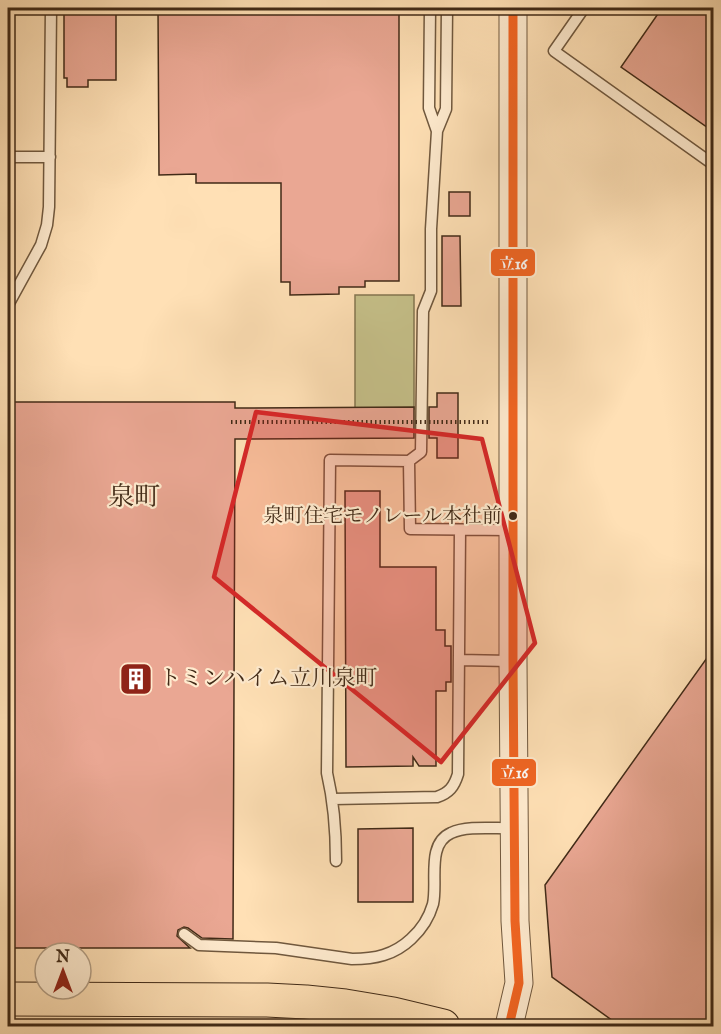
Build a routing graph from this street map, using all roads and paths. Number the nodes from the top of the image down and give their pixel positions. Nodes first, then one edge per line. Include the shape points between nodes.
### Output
1 (51, 8) edge
2 (430, 8) edge
3 (447, 8) edge
4 (513, 8) edge
5 (584, 8) edge
6 (437, 131) junction
7 (8, 157) edge
8 (50, 157) junction
9 (714, 165) edge
10 (8, 305) edge
11 (231, 422) dead end
12 (496, 422) dead end
13 (409, 461) junction
14 (460, 530) junction
15 (513, 530) junction
16 (459, 660) junction
17 (513, 661) junction
18 (333, 799) junction
19 (515, 828) junction
20 (336, 861) dead end
21 (184, 934) dead end
22 (8, 999) edge
23 (443, 1026) edge
24 (509, 1026) edge

1 - 8 lane
2 - 6 lane via 429,108
3 - 6 lane via 446,109
4 - 15 street
5 - 9 lane via 554,51
6 - 13 lane via 430,291 423,311 421,452
7 - 8 lane
8 - 10 lane via 47,225 41,245
11 - 12 path, bridge
13 - 14 lane via 410,529
13 - 18 lane via 330,460 327,773
14 - 15 lane
14 - 16 lane
15 - 17 street
16 - 17 lane
16 - 18 lane via 458,774 454,786 436,798
17 - 19 street
18 - 20 lane
19 - 21 lane via 464,829 441,840 435,852 433,903 428,919 418,933 387,955 342,957 276,948 199,945
19 - 24 street via 519,983
22 - 23 main road via 306,1002 393,1014

